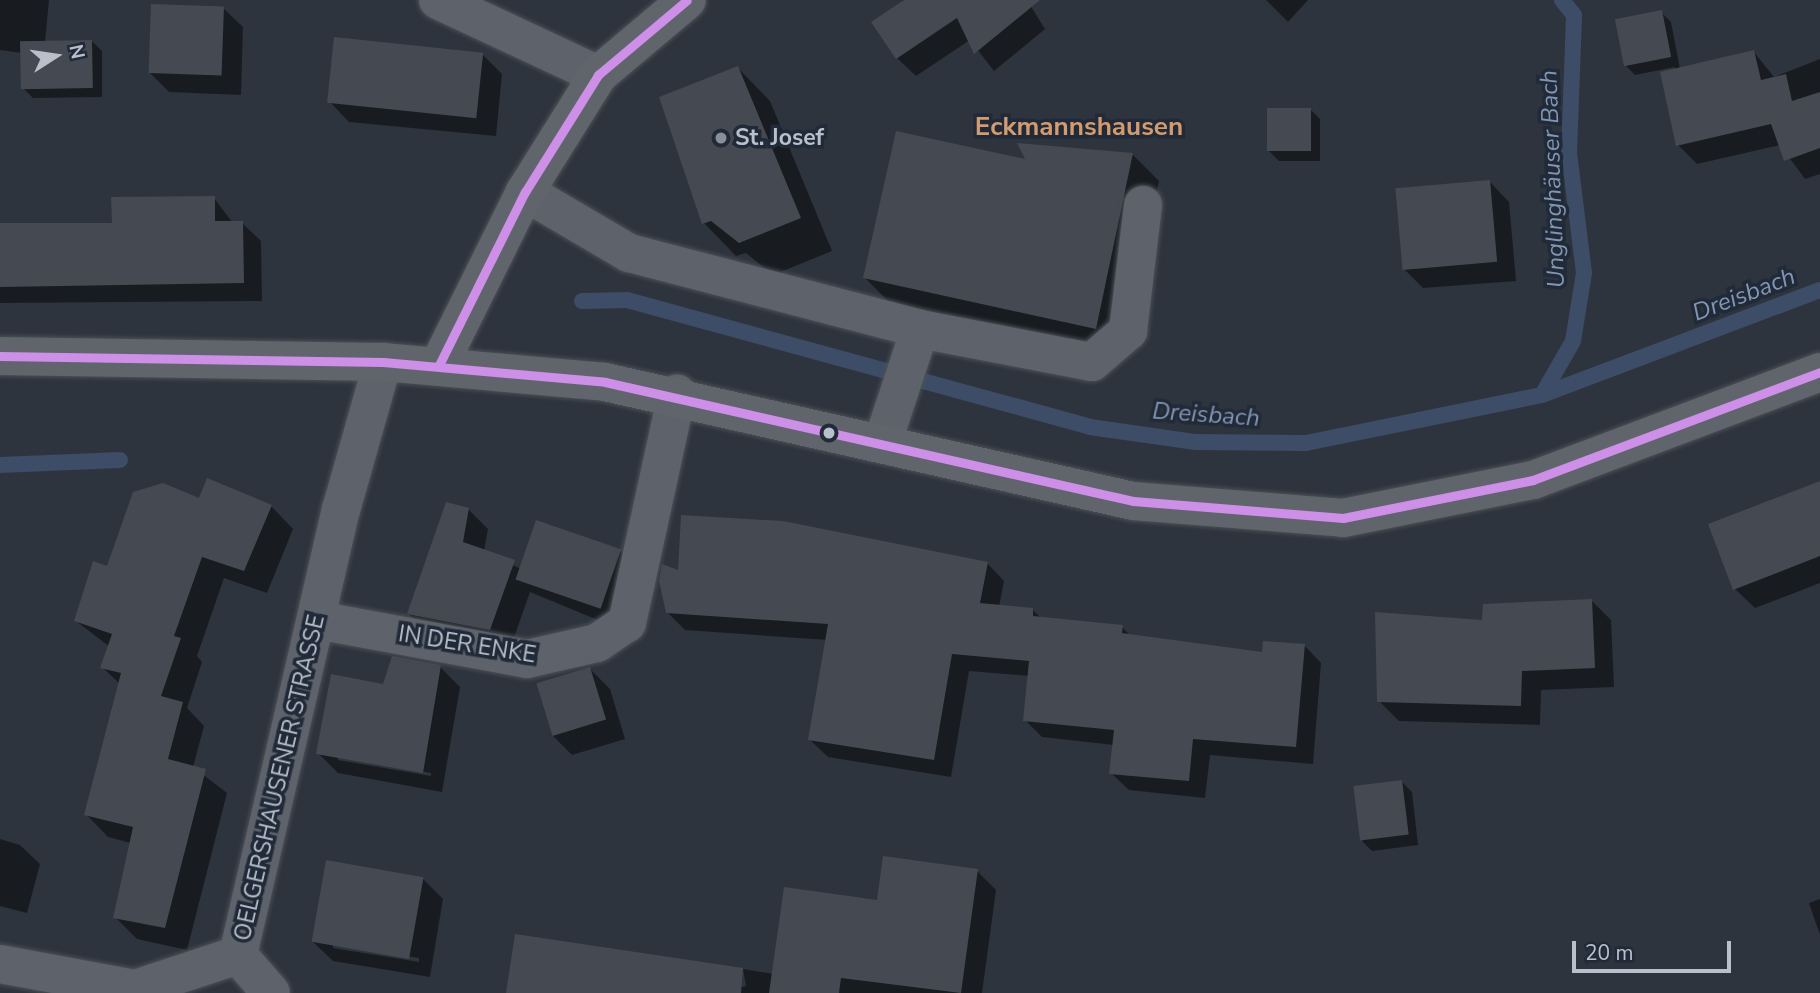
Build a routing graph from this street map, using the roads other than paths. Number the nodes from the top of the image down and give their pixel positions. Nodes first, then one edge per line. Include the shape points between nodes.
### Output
1 (438, 0) edge
2 (687, 0) edge
3 (598, 75) junction
4 (525, 192) junction
5 (1143, 205) dead end
6 (917, 337) junction
7 (0, 356) edge
8 (383, 362) junction
9 (439, 365) junction
10 (1820, 372) edge
11 (677, 393) junction
12 (883, 441) junction
13 (317, 620) junction
14 (238, 955) junction
15 (0, 964) edge
16 (129, 991) edge
17 (271, 993) edge

1 - 3 street
2 - 3 main road
3 - 4 main road
4 - 6 street via 629,253
4 - 9 main road
5 - 6 street via 1128,331 1092,362
6 - 12 street
7 - 8 main road
8 - 9 main road
8 - 13 street, OELGERSHAUSENER STRASSE
9 - 11 main road
10 - 12 main road via 1533,480 1343,518 1133,501
11 - 12 main road
11 - 13 street, IN DER ENKE via 627,623 597,643 527,659
13 - 14 street, OELGERSHAUSENER STRASSE
14 - 16 street, OELGERSHAUSENER STRASSE
14 - 17 street
15 - 16 street, OELGERSHAUSENER STRASSE

